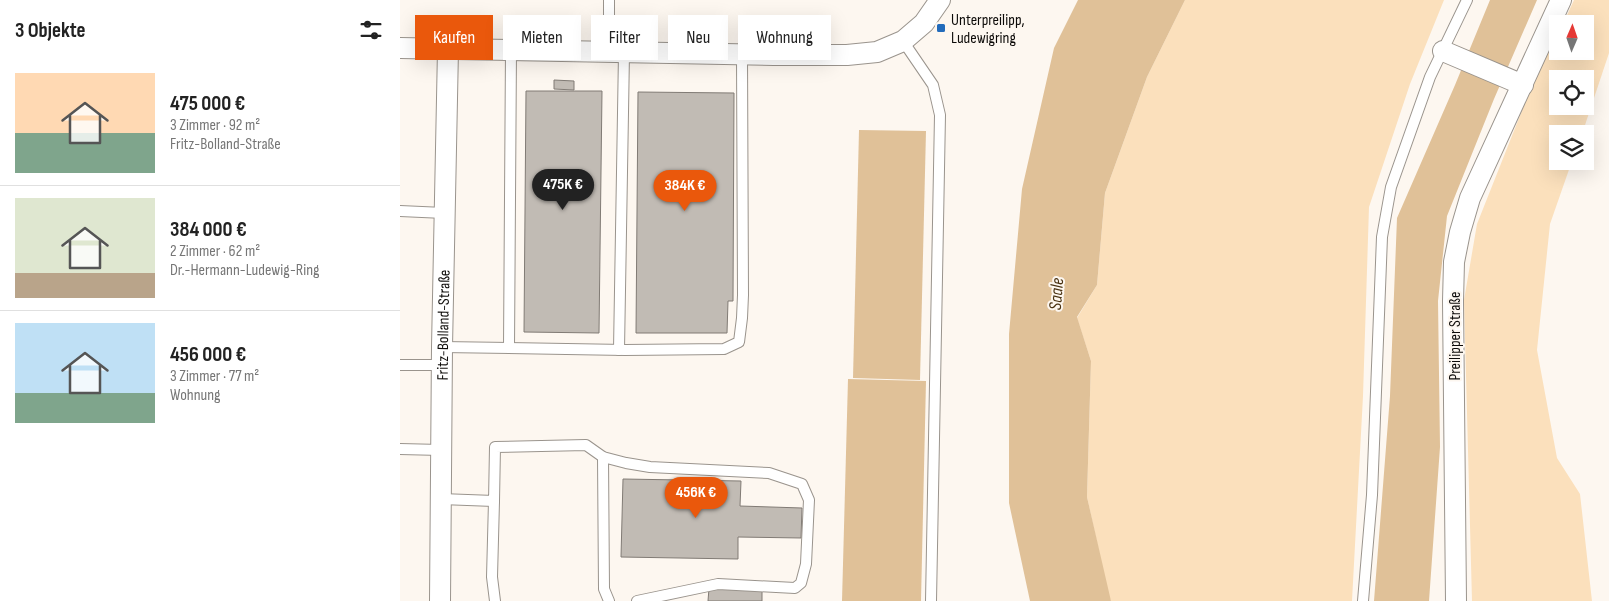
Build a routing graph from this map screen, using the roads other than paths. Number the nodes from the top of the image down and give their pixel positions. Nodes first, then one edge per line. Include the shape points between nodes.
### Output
1 (609, 0) edge
2 (940, 0) edge
3 (1467, 0) edge
4 (1561, 0) edge
5 (611, 15) edge
6 (903, 41) junction
7 (400, 48) edge
8 (415, 48) edge
9 (658, 53) edge
10 (1449, 54) junction
11 (738, 55) edge
12 (831, 55) edge
13 (448, 60) edge
14 (511, 60) edge
15 (617, 60) edge
16 (742, 60) edge
17 (1517, 82) junction
18 (400, 211) edge
19 (444, 213) junction
20 (509, 348) junction
21 (619, 350) junction
22 (442, 356) junction
23 (400, 365) edge
24 (400, 449) edge
25 (441, 450) junction
26 (603, 457) junction
27 (440, 499) junction
28 (494, 501) junction
29 (440, 601) edge
30 (495, 601) edge
31 (608, 601) edge
32 (637, 601) edge
33 (931, 601) edge
34 (1363, 601) edge
35 (1456, 601) edge

1 - 5 lane
2 - 6 street via 924,23
3 - 10 lane
4 - 17 street, Preilipper Straße
6 - 12 street via 877,52
6 - 33 lane via 933,85 940,115
7 - 8 street
9 - 11 street
10 - 17 street
10 - 34 lane via 1430,77 1391,187 1382,237 1372,495
13 - 19 street, Fritz-Bolland-Straße
14 - 20 lane
15 - 21 lane
16 - 21 lane via 743,295 739,342 724,350
17 - 35 street, Preilipper Straße via 1470,198 1454,262
18 - 19 lane
19 - 22 street, Fritz-Bolland-Straße
20 - 21 lane
20 - 22 lane
22 - 23 lane
22 - 25 street, Fritz-Bolland-Straße
24 - 25 lane
25 - 27 street, Fritz-Bolland-Straße
26 - 28 lane via 586,445 495,447
26 - 31 lane via 604,589
26 - 32 lane via 650,467 770,473 802,484 809,500 806,564 801,583 795,588 718,584
27 - 28 lane
27 - 29 street, Fritz-Bolland-Straße
28 - 30 lane via 492,577

